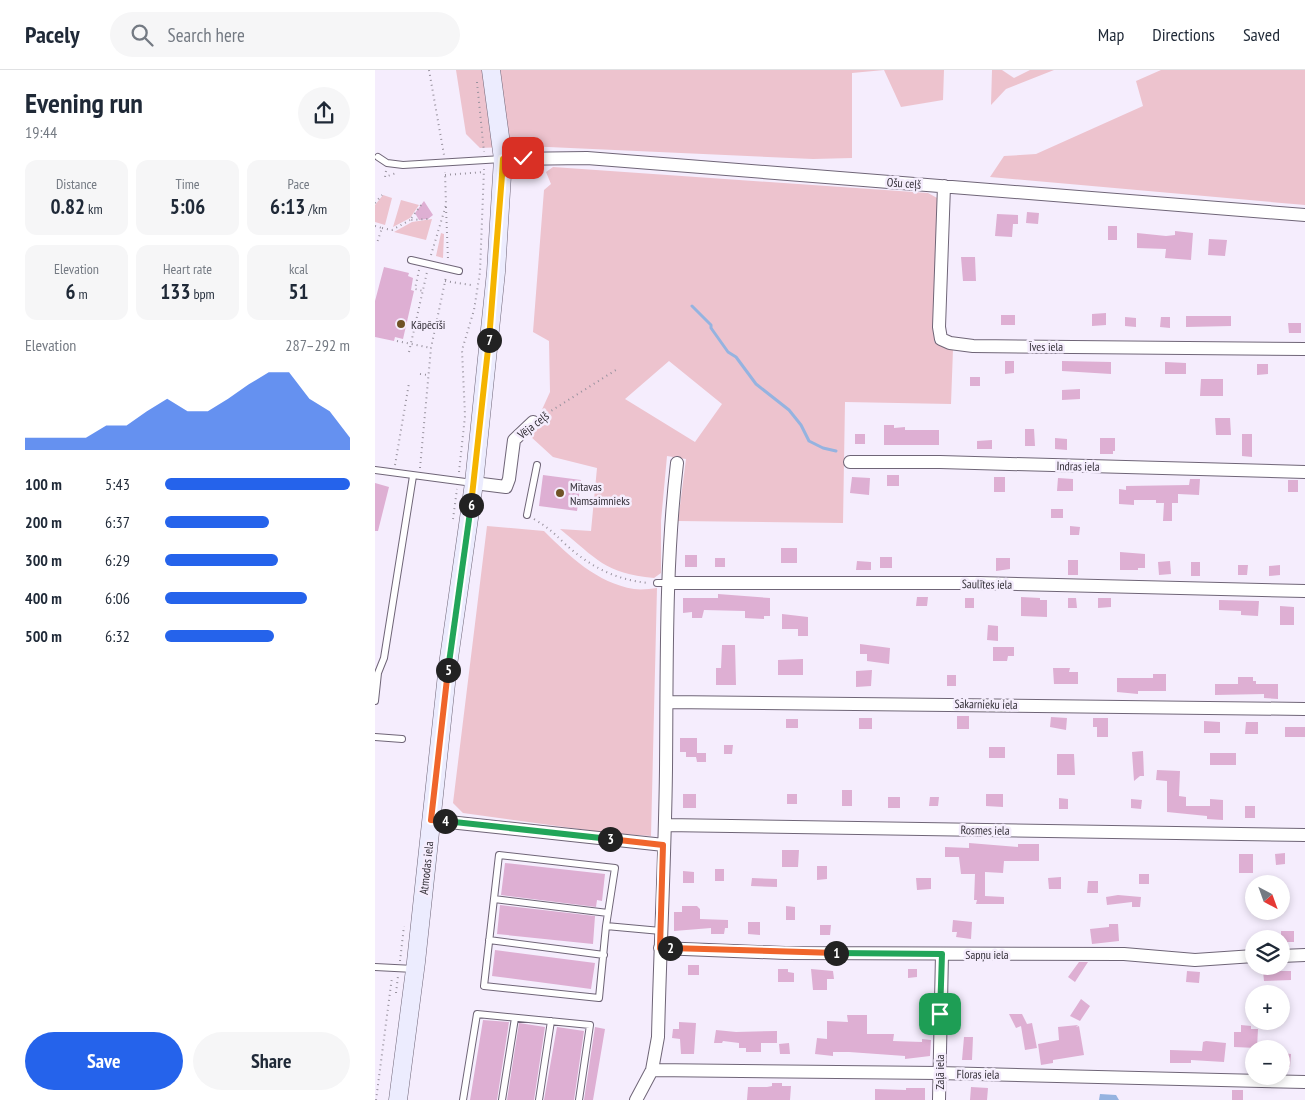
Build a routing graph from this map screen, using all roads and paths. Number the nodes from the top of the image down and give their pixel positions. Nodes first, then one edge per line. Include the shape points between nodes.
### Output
1 (429, 70) edge
2 (484, 74) edge
3 (378, 158) dead end
4 (503, 159) junction
5 (485, 160) junction
6 (445, 162) junction
7 (484, 172) junction
8 (445, 175) dead end
9 (944, 186) junction
10 (381, 195) dead end
11 (375, 203) edge
12 (421, 205) dead end
13 (446, 205) dead end
14 (1305, 215) edge
15 (428, 218) dead end
16 (410, 220) junction
17 (375, 226) edge
18 (382, 228) junction
19 (377, 243) dead end
20 (411, 260) dead end
21 (447, 269) junction
22 (428, 271) dead end
23 (459, 271) dead end
24 (445, 281) junction
25 (471, 285) dead end
26 (423, 291) dead end
27 (397, 342) dead end
28 (431, 348) junction
29 (1305, 349) edge
30 (619, 368) dead end
31 (420, 374) dead end
32 (427, 375) junction
33 (409, 384) dead end
34 (533, 422) joint
35 (850, 462) dead end
36 (677, 463) dead end
37 (537, 464) dead end
38 (375, 470) edge
39 (1305, 472) edge
40 (394, 473) junction
41 (415, 476) junction
42 (466, 482) junction
43 (527, 515) joint
44 (663, 583) junction
45 (1305, 591) edge
46 (375, 701) edge
47 (667, 702) junction
48 (1305, 709) edge
49 (375, 737) edge
50 (402, 740) dead end
51 (431, 820) junction
52 (665, 825) junction
53 (1305, 835) edge
54 (663, 845) junction
55 (494, 899) junction
56 (608, 913) junction
57 (606, 926) junction
58 (661, 931) junction
59 (489, 940) junction
60 (660, 948) junction
61 (942, 954) junction
62 (604, 955) junction
63 (1305, 955) edge
64 (1290, 956) edge
65 (1245, 957) edge
66 (375, 967) edge
67 (393, 968) junction
68 (415, 970) junction
69 (515, 1018) junction
70 (551, 1021) junction
71 (652, 1070) junction
72 (939, 1073) junction
73 (1305, 1082) edge
74 (376, 1100) edge
75 (398, 1100) edge
76 (463, 1100) edge
77 (501, 1100) edge
78 (539, 1100) edge
79 (579, 1100) edge
80 (636, 1100) edge
81 (939, 1100) edge

1 - 6 path
2 - 4 main road, Atmodas iela
2 - 5 path
3 - 6 lane via 395,165
4 - 5 lane
4 - 9 street, Ošu ceļš via 587,158
4 - 42 main road, Atmodas iela via 496,272
5 - 6 lane
5 - 7 path
7 - 8 path
7 - 42 path via 480,272 463,350
9 - 14 street, Ošu ceļš
9 - 29 street, Īves iela via 939,327 941,339 950,344
10 - 11 path
12 - 16 path
13 - 21 path
15 - 16 path
16 - 18 path via 392,230
17 - 18 path
18 - 19 path
20 - 21 lane
21 - 23 lane
21 - 24 path
22 - 26 path via 419,268 415,289
24 - 25 path
24 - 28 path
27 - 28 path
28 - 32 path
30 - 34 path, Vēja ceļš
31 - 32 path
32 - 41 path via 421,466
33 - 40 path
34 - 42 street, Vēja ceļš via 514,440 506,487
35 - 39 street, Indras iela
36 - 44 street
37 - 43 lane
38 - 40 lane
40 - 41 lane
41 - 42 lane
41 - 46 lane
42 - 51 main road, Atmodas iela
43 - 44 path via 553,530 564,543 613,577 633,582
44 - 45 street, Saulītes iela via 979,583
44 - 47 street
47 - 48 street, Sakarnieku iela
47 - 52 street
49 - 50 lane
51 - 54 street
51 - 68 main road, Atmodas iela
52 - 53 street, Rosmes iela
52 - 54 street
54 - 58 street
55 - 56 lane
55 - 56 lane via 499,855 615,868
55 - 59 lane
56 - 57 lane
57 - 58 lane
57 - 62 lane
58 - 60 street
59 - 62 lane
59 - 62 lane via 484,986 599,998
60 - 61 street, Sapņu iela
60 - 71 street via 658,1037
61 - 65 street, Sapņu iela via 1124,954 1195,960
61 - 72 street, Zaļā iela
63 - 64 street
66 - 67 lane
67 - 68 lane
67 - 74 path
68 - 75 main road, Atmodas iela
69 - 70 lane
69 - 76 lane via 477,1014
69 - 77 lane
70 - 78 lane
70 - 79 lane via 590,1025
71 - 72 street, Floras iela
71 - 80 street
72 - 73 street, Floras iela
72 - 81 street, Zaļā iela

